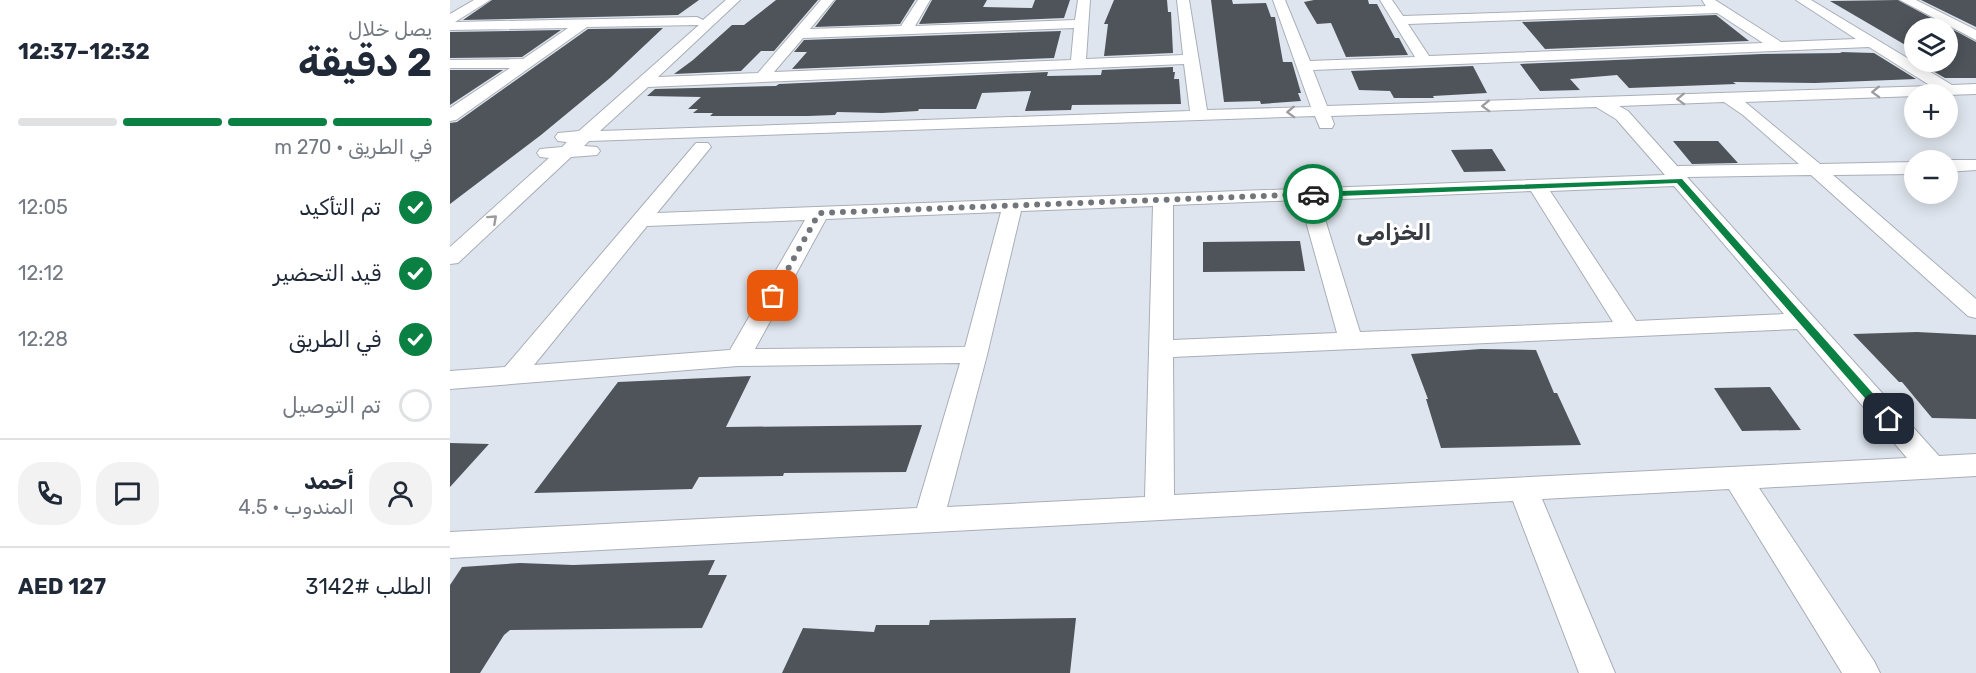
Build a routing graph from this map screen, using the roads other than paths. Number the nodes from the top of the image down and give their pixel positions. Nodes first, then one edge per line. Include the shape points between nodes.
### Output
1 (484, 0) edge
2 (719, 0) edge
3 (734, 0) edge
4 (828, 0) edge
5 (924, 0) edge
6 (1084, 0) edge
7 (1183, 0) edge
8 (1279, 0) edge
9 (1386, 0) edge
10 (1482, 0) edge
11 (1706, 0) edge
12 (1802, 0) edge
13 (1906, 0) edge
14 (1720, 9) junction
15 (1496, 16) junction
16 (450, 19) edge
17 (1399, 20) junction
18 (697, 21) junction
19 (584, 23) junction
20 (1082, 24) junction
21 (450, 26) edge
22 (905, 30) junction
23 (799, 34) junction
24 (1976, 36) edge
25 (1873, 43) junction
26 (1778, 47) junction
27 (1191, 59) junction
28 (1425, 61) junction
29 (526, 63) junction
30 (450, 64) edge
31 (1078, 64) junction
32 (1304, 66) junction
33 (762, 77) junction
34 (645, 82) junction
35 (1930, 84) edge
36 (1976, 89) edge
37 (1958, 94) edge
38 (1726, 97) junction
39 (1904, 97) edge
40 (1958, 99) edge
41 (1600, 102) junction
42 (1976, 103) edge
43 (1904, 105) edge
44 (1749, 111) junction
45 (1199, 115) junction
46 (1622, 115) junction
47 (450, 116) edge
48 (1324, 118) junction
49 (1082, 119) junction
50 (1127, 132) junction
51 (585, 136) junction
52 (703, 140) junction
53 (566, 144) junction
54 (1976, 165) edge
55 (1958, 166) edge
56 (1904, 168) edge
57 (1958, 170) edge
58 (1817, 171) junction
59 (1676, 176) junction
60 (1976, 180) edge
61 (1537, 186) junction
62 (1308, 194) junction
63 (1163, 200) junction
64 (1012, 206) junction
65 (819, 213) junction
66 (642, 220) junction
67 (450, 236) edge
68 (450, 258) edge
69 (1976, 311) edge
70 (1804, 321) junction
71 (1630, 329) junction
72 (1351, 341) junction
73 (1161, 350) junction
74 (975, 355) junction
75 (738, 358) junction
76 (513, 374) junction
77 (450, 380) edge
78 (1976, 465) edge
79 (1932, 467) junction
80 (1737, 478) junction
81 (1523, 489) junction
82 (1159, 508) junction
83 (928, 520) junction
84 (450, 545) edge
85 (1597, 673) edge
86 (1862, 673) edge

1 - 16 street
2 - 18 street
3 - 34 street
4 - 23 street
5 - 22 street
6 - 20 street
7 - 27 street
8 - 32 street
9 - 17 street
10 - 15 street
11 - 14 street
12 - 25 street
13 - 24 street
14 - 15 street
14 - 26 street
15 - 17 street
17 - 28 street
18 - 19 street
18 - 53 street
19 - 21 street
19 - 29 street
20 - 22 street
20 - 31 street
22 - 23 street
23 - 33 street
25 - 26 street
25 - 35 street
26 - 28 street
27 - 31 street
27 - 45 street
28 - 32 street
29 - 30 street
29 - 47 street
31 - 33 street
32 - 48 street
33 - 34 street
34 - 51 street
36 - 37 street
39 -> 38 street
38 -> 41 street
38 - 44 street
40 - 42 street
41 - 46 street
41 -> 48 street
43 - 44 street
44 - 46 street
44 - 58 street
48 -> 45 street
45 - 49 street
46 - 48 street
46 - 59 street
48 - 50 street
49 - 50 street
49 - 52 street
50 - 52 street
51 - 52 street via 648,134 687,147
51 - 53 street
52 - 53 street
52 - 66 street
53 - 67 street via 546,153
68 -> 53 street
54 - 55 street
56 - 58 street
57 - 60 street
58 - 59 street
58 - 69 street
59 - 61 street
59 - 70 street
61 - 62 street
61 - 71 street
62 - 63 street
62 - 72 street
63 - 64 street
63 - 73 street
64 - 65 street
64 - 74 street
65 - 66 street
65 - 75 street
66 - 76 street
70 - 71 street
70 - 79 street
71 - 72 street
72 - 73 street
73 - 82 street
74 - 75 street
74 - 83 street
75 - 76 street
76 - 77 street
78 - 79 street
79 - 80 street
80 - 81 street
80 - 86 street
81 - 82 street
81 - 85 street
82 - 83 street
83 - 84 street

